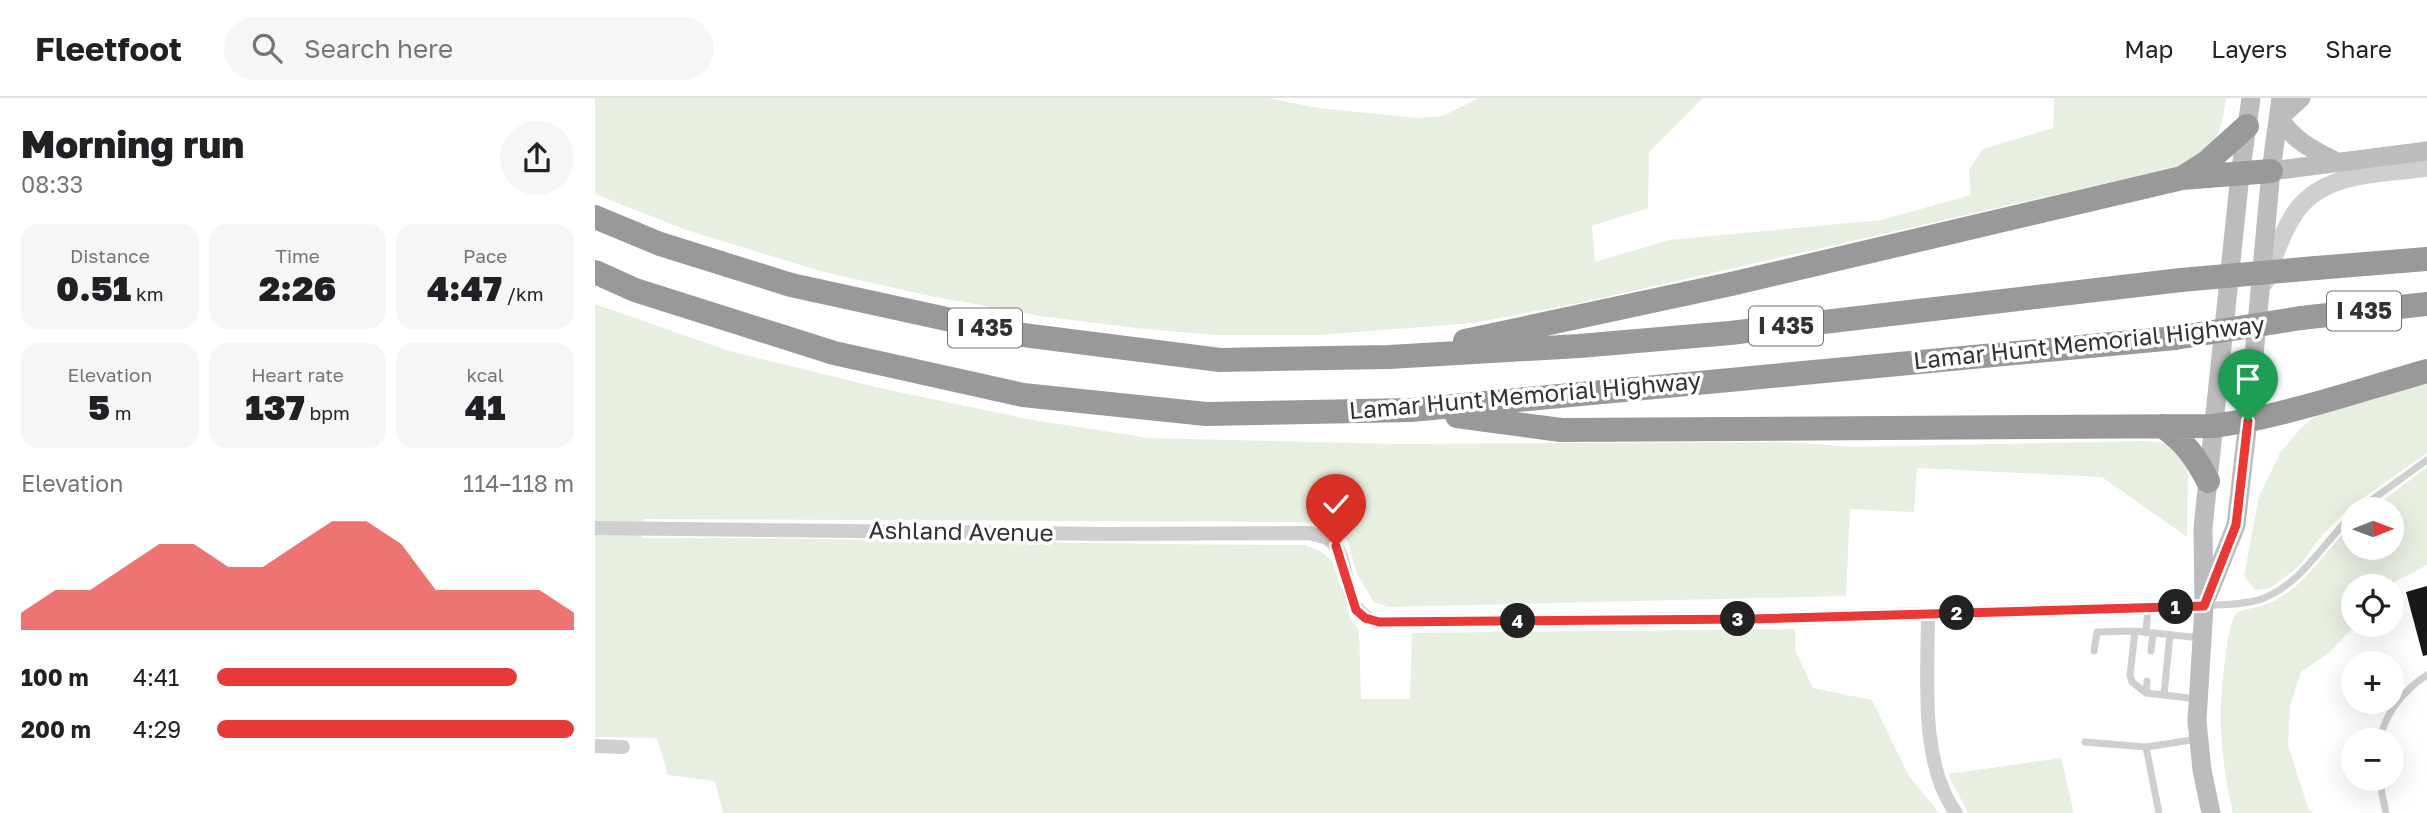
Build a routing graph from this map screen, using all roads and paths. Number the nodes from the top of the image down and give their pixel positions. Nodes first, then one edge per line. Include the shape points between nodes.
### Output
1 (2251, 98) edge
2 (2280, 98) edge
3 (2301, 98) edge
4 (2279, 118) junction
5 (2247, 126) junction
6 (2427, 151) edge
7 (2339, 163) junction
8 (2427, 168) edge
9 (2271, 171) junction
10 (2240, 175) junction
11 (2182, 178) junction
12 (595, 217) edge
13 (2427, 259) edge
14 (595, 272) edge
15 (2259, 299) junction
16 (2427, 304) edge
17 (1389, 357) junction
18 (2427, 371) edge
19 (1411, 410) junction
20 (2248, 421) junction
21 (2162, 426) junction
22 (2213, 426) junction
23 (2427, 460) edge
24 (2208, 481) junction
25 (2376, 497) edge
26 (2341, 526) edge
27 (595, 528) edge
28 (2204, 606) junction
29 (2148, 608) junction
30 (1929, 614) junction
31 (2135, 631) junction
32 (2149, 633) junction
33 (2170, 635) junction
34 (2202, 638) junction
35 (2094, 651) dead end
36 (2151, 651) dead end
37 (2427, 675) edge
38 (2147, 681) dead end
39 (2146, 693) junction
40 (2164, 695) junction
41 (2198, 699) junction
42 (2384, 728) edge
43 (2199, 739) junction
44 (2085, 742) dead end
45 (595, 746) edge
46 (623, 747) dead end
47 (2146, 747) junction
48 (2381, 791) edge
49 (1957, 813) edge
50 (2159, 813) edge
51 (2211, 813) edge
52 (2386, 813) edge

1 - 5 main road
2 - 4 main road
3 - 4 main road
4 - 7 main road via 2305,147
4 - 9 main road
5 - 10 main road
5 - 11 highway
6 - 7 main road
7 - 9 main road
8 - 15 street via 2349,178 2329,183 2310,197 2294,213 2281,238
9 - 10 highway
9 - 15 main road
10 - 11 highway
10 - 22 main road
11 - 17 highway via 1731,284
12 - 17 highway, Lamar Hunt Memorial Highway / I 435 via 660,244 791,285 1015,334 1220,360
13 - 17 highway, Lamar Hunt Memorial Highway / I 435, bridge via 2181,280 1730,333
14 - 19 highway, Lamar Hunt Memorial Highway / I 435 via 635,290 834,353 1023,395 1206,414
15 - 20 main road
16 - 19 highway, Lamar Hunt Memorial Highway / I 435, bridge via 2175,338
18 - 20 highway
19 - 21 highway via 1561,430
20 - 22 highway
20 - 28 main road via 2236,525
21 - 22 highway
21 - 24 highway via 2181,440
22 - 24 main road
23 - 25 lane
24 - 28 main road
26 - 28 lane via 2284,587 2262,599
27 - 30 street, Ashland Avenue via 1308,533 1336,546 1356,610 1379,622
28 - 29 street
28 - 34 main road
29 - 30 street
29 - 32 lane
30 - 49 street via 1928,723 1937,770
31 - 32 lane
31 - 35 lane via 2097,632
31 - 39 lane via 2130,675
32 - 33 lane
32 - 36 lane
33 - 34 lane
33 - 40 lane
34 - 41 main road
37 - 42 lane via 2411,685
38 - 39 lane
39 - 40 lane
40 - 41 lane
41 - 43 main road
43 - 47 lane
43 - 51 main road
44 - 47 lane
45 - 46 street
47 - 50 lane
48 - 52 lane

